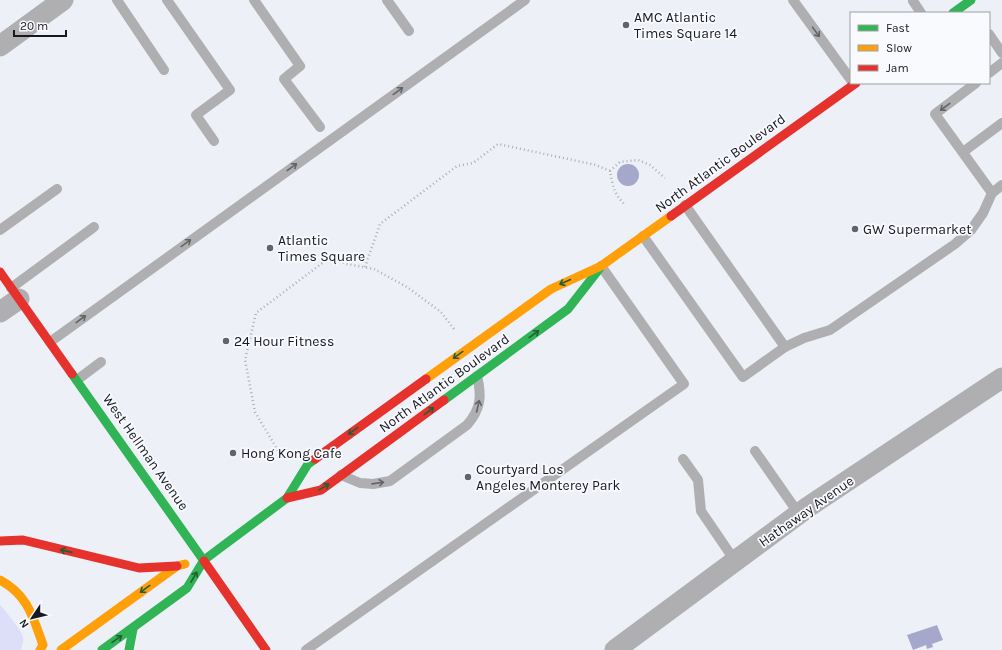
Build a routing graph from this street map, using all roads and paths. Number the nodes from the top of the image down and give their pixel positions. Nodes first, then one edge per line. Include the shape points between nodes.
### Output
1 (116, 0) edge
2 (167, 0) edge
3 (254, 0) edge
4 (387, 0) edge
5 (525, 0) edge
6 (793, 0) edge
7 (913, 1) dead end
8 (969, 1) edge
9 (53, 3) edge
10 (920, 12) edge
11 (954, 12) edge
12 (974, 12) edge
13 (409, 31) dead end
14 (990, 35) edge
15 (0, 46) edge
16 (1002, 53) edge
17 (1002, 63) edge
18 (164, 70) dead end
19 (990, 72) edge
20 (850, 79) edge
21 (852, 84) edge
22 (975, 84) edge
23 (1002, 123) edge
24 (320, 127) dead end
25 (214, 141) dead end
26 (963, 152) junction
27 (610, 171) junction
28 (665, 178) dead end
29 (1002, 185) edge
30 (58, 189) dead end
31 (992, 193) junction
32 (625, 205) dead end
33 (685, 205) junction
34 (94, 227) dead end
35 (0, 230) edge
36 (643, 236) junction
37 (601, 266) junction
38 (364, 267) junction
39 (0, 272) edge
40 (15, 293) junction
41 (0, 312) edge
42 (454, 328) dead end
43 (50, 342) junction
44 (785, 348) junction
45 (101, 362) dead end
46 (477, 376) junction
47 (1002, 378) edge
48 (77, 380) junction
49 (755, 451) dead end
50 (280, 454) dead end
51 (683, 459) dead end
52 (341, 475) junction
53 (286, 498) junction
54 (799, 514) junction
55 (0, 541) edge
56 (204, 560) junction
57 (735, 561) junction
58 (177, 566) junction
59 (0, 580) edge
60 (133, 628) junction
61 (40, 650) edge
62 (61, 650) edge
63 (102, 650) edge
64 (129, 650) edge
65 (266, 650) edge
66 (306, 650) edge
67 (615, 650) edge

1 - 18 lane
2 - 25 lane via 230,90 196,115
3 - 24 lane via 300,66 284,79
4 - 13 lane
43 -> 5 lane
6 -> 20 lane
7 - 10 lane
8 - 11 main road
8 - 12 lane
9 - 15 street
14 - 16 lane
17 - 19 lane
21 - 33 main road, North Atlantic Boulevard
22 -> 26 lane via 934,114
23 - 26 lane
26 - 31 lane
27 - 28 path via 620,162 638,160 650,165
27 - 32 path via 616,195
27 - 38 path via 596,165 498,144 473,163 457,166 380,224
29 - 31 lane
30 - 35 lane
31 - 44 lane via 983,213 971,230 955,244 830,330 804,338
33 - 36 main road, North Atlantic Boulevard
33 - 44 lane
34 - 40 lane
36 - 37 main road, North Atlantic Boulevard
36 - 44 lane via 743,377
46 -> 37 main road, North Atlantic Boulevard via 568,309
37 -> 53 main road, North Atlantic Boulevard via 551,289 308,464
37 - 66 lane via 684,384
38 - 42 path via 374,269 407,287 441,312
38 - 50 path via 329,258 256,313 245,360 255,412
39 - 40 main road, West Hellman Avenue
40 - 41 street
40 - 43 main road, West Hellman Avenue
43 - 48 main road, West Hellman Avenue
45 - 48 lane
52 -> 46 main road, North Atlantic Boulevard
52 -> 46 lane via 360,483 390,481 461,430 475,416 479,403 480,389
47 - 54 street, Hathaway Avenue
48 - 56 main road, West Hellman Avenue
49 - 54 lane
51 - 57 lane via 698,480 701,511
53 -> 52 main road, North Atlantic Boulevard via 321,490
53 - 56 main road, North Atlantic Boulevard
54 - 57 street, Hathaway Avenue
58 -> 55 main road via 139,568 24,540
56 - 58 main road, North Atlantic Boulevard
60 -> 56 main road, North Atlantic Boulevard via 187,588
56 - 65 main road, West Hellman Avenue
57 - 67 street, Hathaway Avenue
58 -> 62 main road, North Atlantic Boulevard
59 - 61 main road via 10,585 27,602 43,645
63 -> 60 main road, North Atlantic Boulevard
60 - 64 main road

